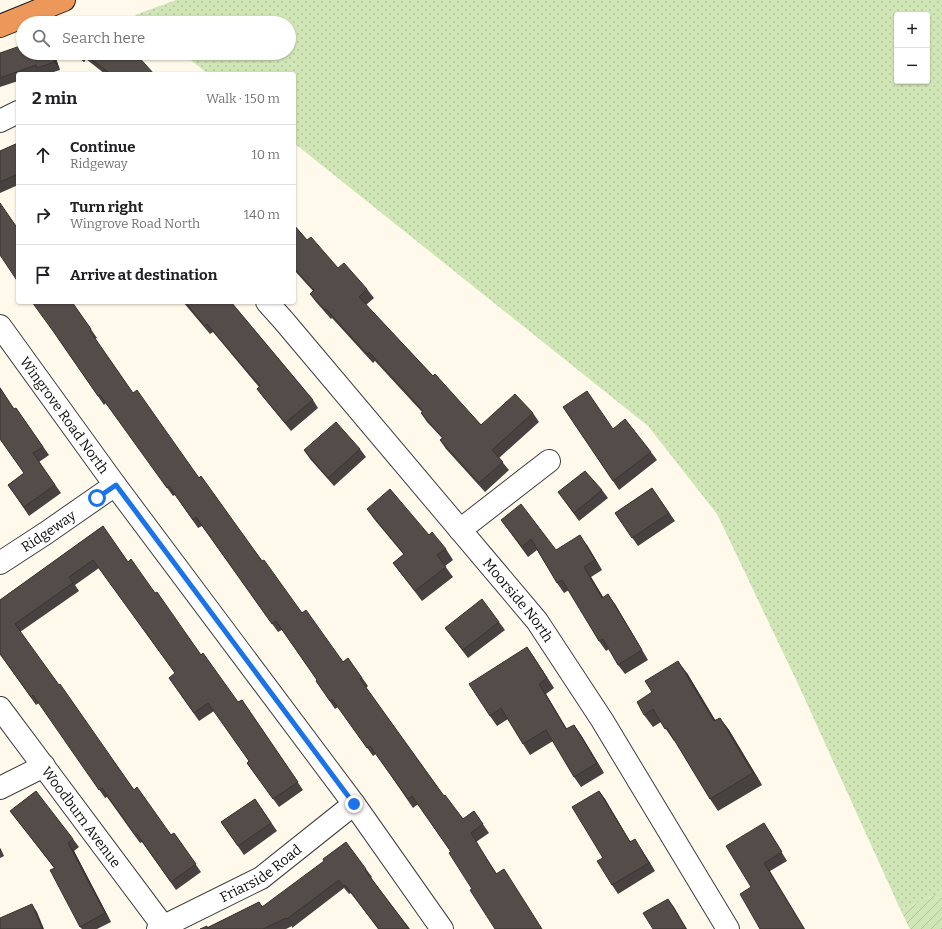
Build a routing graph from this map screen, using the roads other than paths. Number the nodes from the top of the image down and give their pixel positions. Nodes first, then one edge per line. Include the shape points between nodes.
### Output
1 (64, 0) edge
2 (25, 16) edge
3 (16, 20) edge
4 (0, 26) edge
5 (16, 113) edge
6 (0, 121) edge
7 (269, 304) edge
8 (0, 326) edge
9 (549, 461) dead end
10 (116, 485) junction
11 (460, 530) junction
12 (0, 563) edge
13 (0, 708) edge
14 (44, 766) junction
15 (0, 788) edge
16 (354, 804) junction
17 (160, 928) edge
18 (442, 929) edge
19 (728, 929) edge

1 - 2 highway
3 - 4 highway
5 - 6 street
7 - 11 street, Moorside North
8 - 10 street, Wingrove Road North
9 - 11 street
10 - 12 street, Ridgeway
10 - 16 street, Wingrove Road North
11 - 19 street, Moorside North via 537,621 602,720
13 - 14 street, Woodburn Avenue
14 - 15 street
14 - 17 street, Woodburn Avenue
16 - 17 street, Friarside Road via 261,878
16 - 18 street, Wingrove Road North

